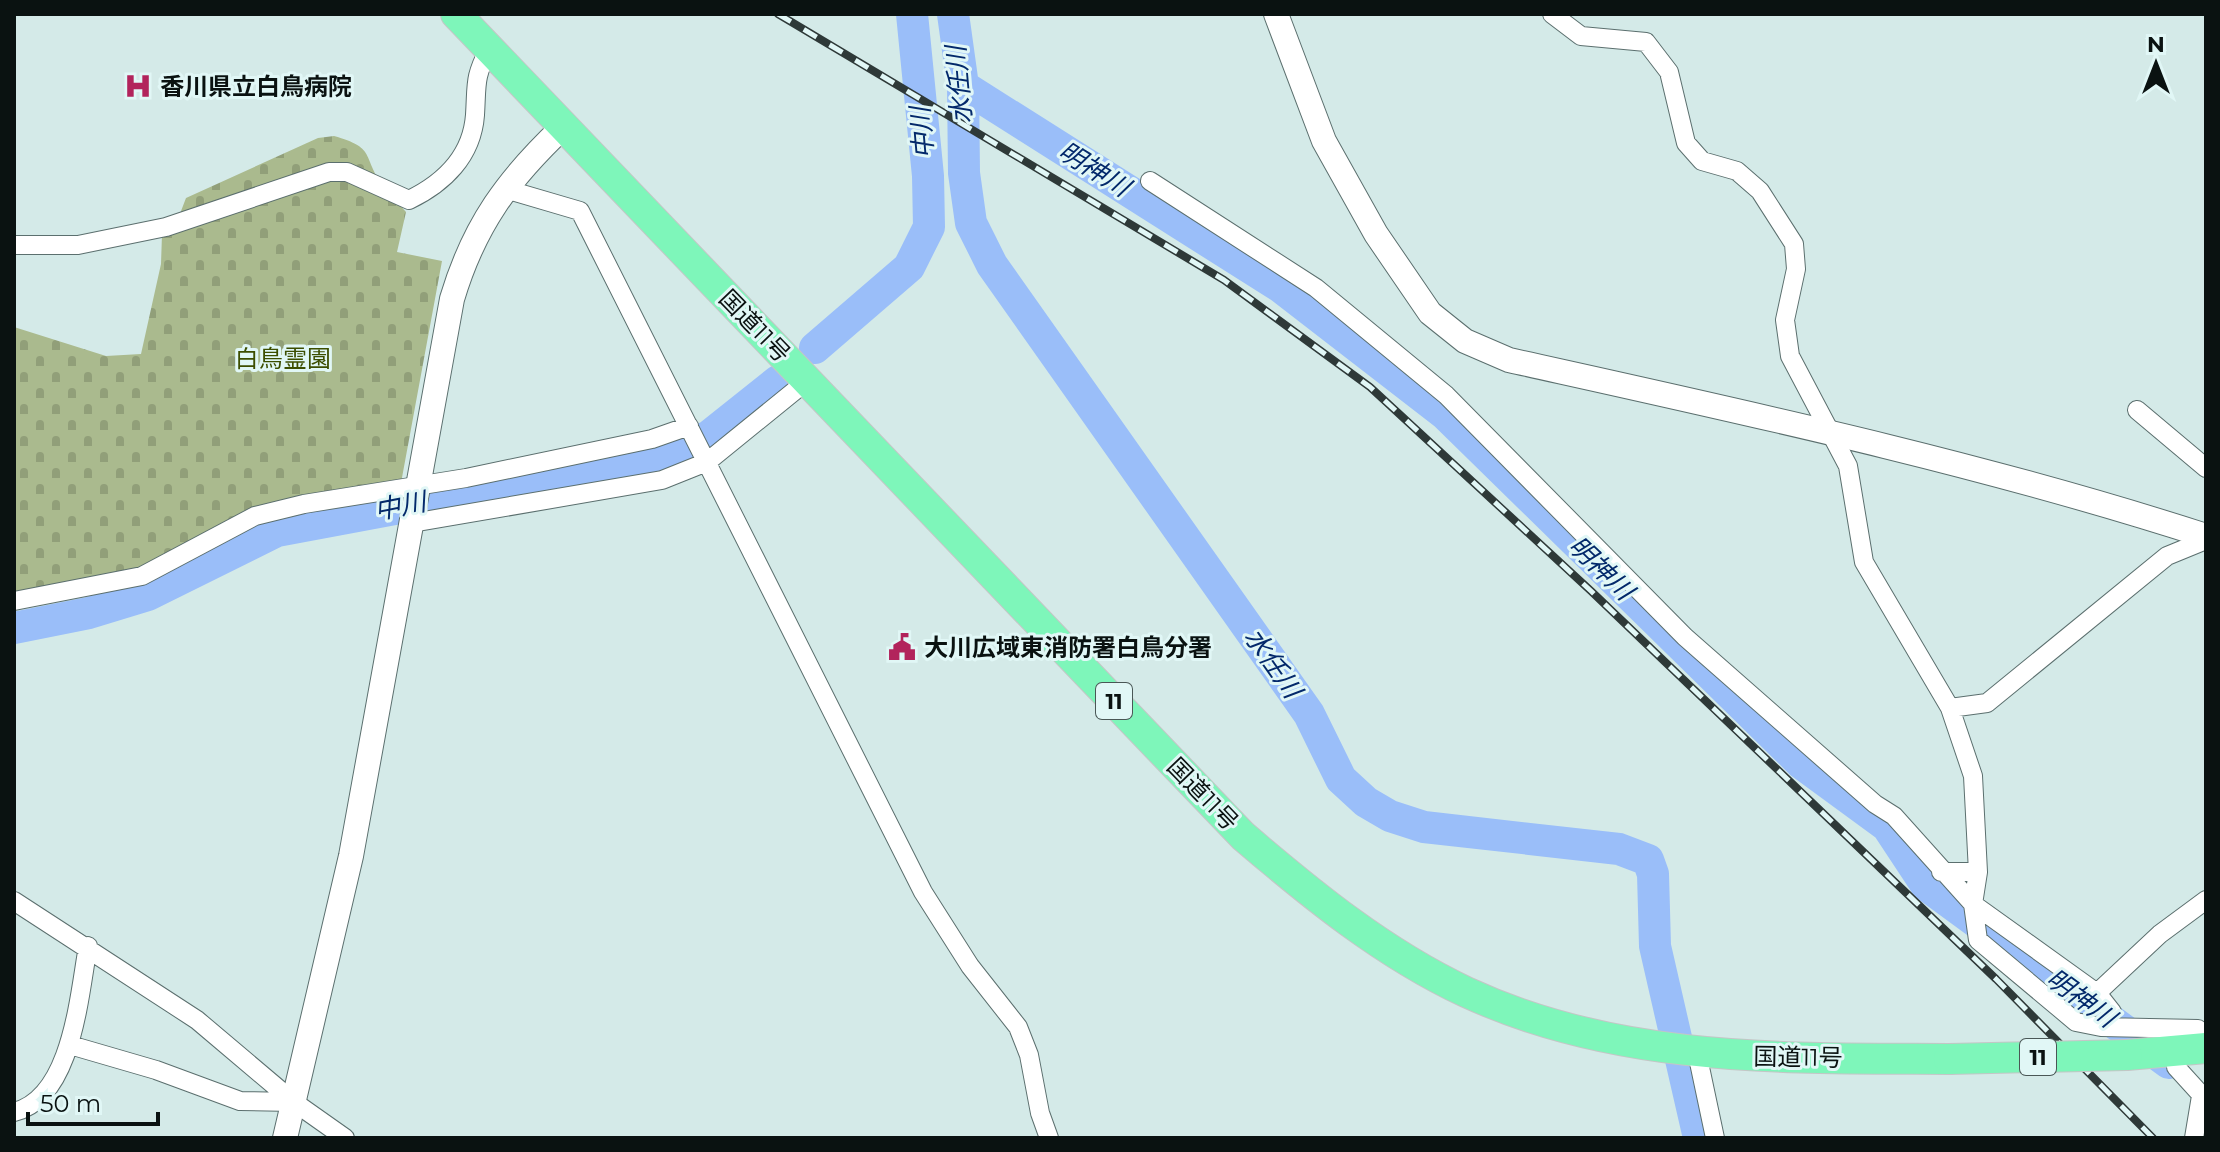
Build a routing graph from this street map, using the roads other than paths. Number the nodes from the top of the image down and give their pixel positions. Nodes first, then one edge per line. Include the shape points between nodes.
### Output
1 (456, 14) edge
2 (1276, 14) edge
3 (1552, 14) edge
4 (489, 49) junction
5 (563, 127) junction
6 (1150, 181) dead end
7 (505, 189) junction
8 (14, 245) edge
9 (808, 380) junction
10 (2137, 410) dead end
11 (689, 426) junction
12 (1831, 431) junction
13 (705, 458) junction
14 (2206, 468) edge
15 (419, 485) junction
16 (412, 523) junction
17 (2206, 538) edge
18 (14, 601) edge
19 (1950, 708) junction
20 (1941, 872) junction
21 (1978, 872) junction
22 (2206, 900) edge
23 (14, 901) edge
24 (1973, 904) junction
25 (88, 946) junction
26 (2097, 993) junction
27 (2112, 1012) dead end
28 (70, 1045) junction
29 (2204, 1049) edge
30 (1697, 1053) junction
31 (2176, 1067) dead end
32 (2204, 1098) edge
33 (294, 1102) junction
34 (14, 1112) edge
35 (285, 1138) edge
36 (345, 1138) edge
37 (1049, 1138) edge
38 (1715, 1138) edge
39 (2194, 1138) edge

1 - 4 highway, 国道11号 / 11
2 - 12 street via 1324,141 1376,234 1430,313 1465,341 1509,360
3 - 12 street via 1581,36 1646,42 1669,72 1686,143 1702,161 1737,171 1760,191 1794,244 1796,269 1785,320 1790,356
4 - 5 highway, 国道11号 / 11
4 - 8 street via 475,75 475,119 458,164 434,188 409,200 347,172 329,172 166,227 78,245
5 - 7 street
5 - 9 highway, 国道11号 / 11
6 - 20 street via 1316,288 1446,395 1685,637 1894,816
7 - 11 street via 580,211
7 - 15 street via 464,258 452,299
9 - 13 street
9 - 30 highway, 国道11号 / 11 via 1243,836 1364,934 1466,992 1536,1019 1633,1044
10 - 14 street
11 - 13 street
11 - 15 street via 652,439
12 - 17 street via 2072,493
12 - 19 street via 1848,466 1864,562
13 - 16 street via 662,480
13 - 37 street via 923,892 970,966 1018,1027
15 - 16 street
15 - 18 street via 255,516 142,576
16 - 33 street via 351,856
17 - 19 street via 2167,556 1987,703
19 - 21 street via 1973,776
20 - 21 street
20 - 24 street
21 - 24 street
22 - 26 street
23 - 25 street
24 - 26 street
24 - 29 street via 1978,940 2076,1022 2198,1029
25 - 28 street
25 - 33 street via 197,1020
26 - 27 street
28 - 33 street via 240,1101
28 - 34 street via 44,1097
29 - 30 highway, 国道11号 / 11, bridge via 1949,1059
30 - 38 street
31 - 32 street
32 - 39 street
33 - 35 street
33 - 36 street

